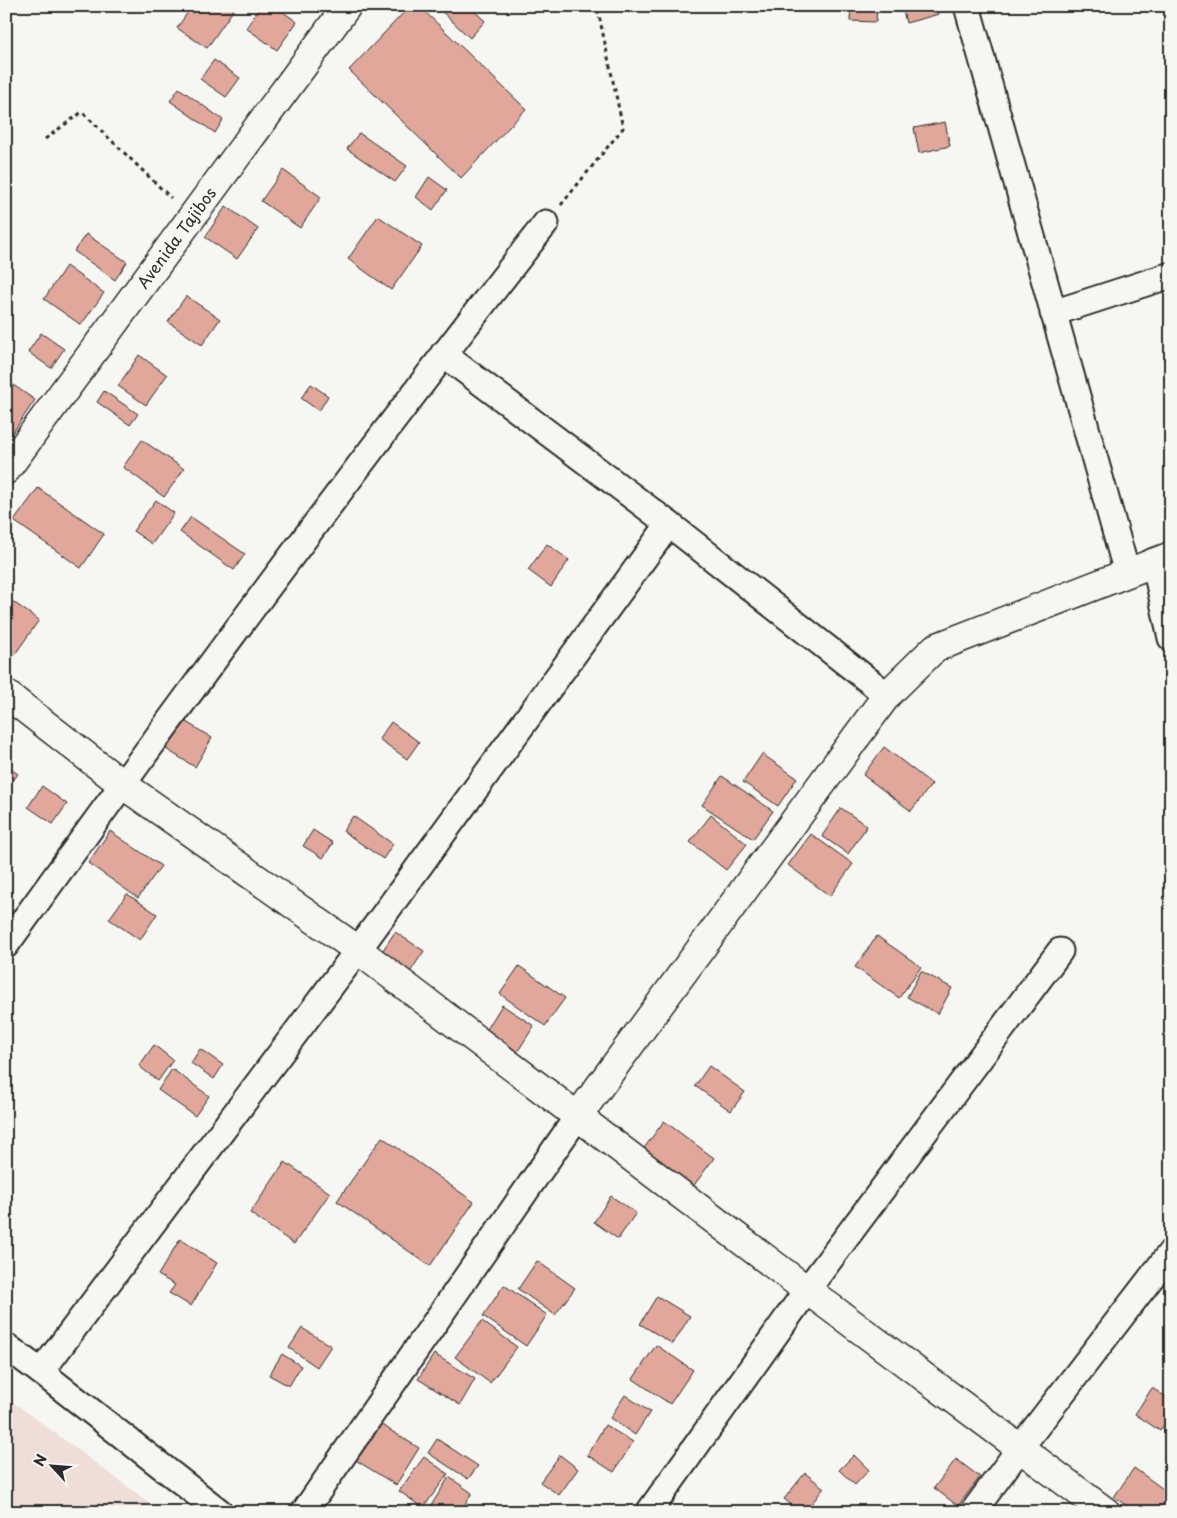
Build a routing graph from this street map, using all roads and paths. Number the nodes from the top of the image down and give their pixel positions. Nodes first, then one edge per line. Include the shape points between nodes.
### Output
1 (347, 6) edge
2 (597, 6) edge
3 (967, 6) edge
4 (44, 139) dead end
5 (192, 218) junction
6 (546, 223) joint
7 (1171, 275) edge
8 (1053, 314) junction
9 (443, 354) junction
10 (6, 470) edge
11 (669, 524) junction
12 (1162, 558) edge
13 (1127, 573) junction
14 (1171, 638) edge
15 (6, 694) edge
16 (887, 695) junction
17 (122, 784) junction
18 (6, 945) edge
19 (358, 950) junction
20 (1060, 951) dead end
21 (577, 1117) junction
22 (1171, 1252) edge
23 (807, 1290) junction
24 (6, 1346) edge
25 (42, 1372) junction
26 (1020, 1448) junction
27 (220, 1512) edge
28 (304, 1512) edge
29 (648, 1512) edge
30 (973, 1512) edge
31 (1106, 1512) edge

1 - 5 street, Avenida Tajibos
2 - 6 path via 624,128
3 - 8 street
4 - 5 path via 82,112
5 - 10 street, Avenida Tajibos
6 - 9 street
7 - 8 street
8 - 13 street
9 - 11 street
9 - 17 street
11 - 16 street
11 - 19 street
12 - 13 street
12 - 14 street
13 - 16 street via 935,648
15 - 17 street
16 - 21 street
17 - 18 street
17 - 19 street
19 - 21 street
19 - 25 street
20 - 23 street
21 - 23 street
21 - 28 street
22 - 26 street
23 - 26 street
23 - 29 street
24 - 25 street
25 - 27 street
26 - 30 street
26 - 31 street

